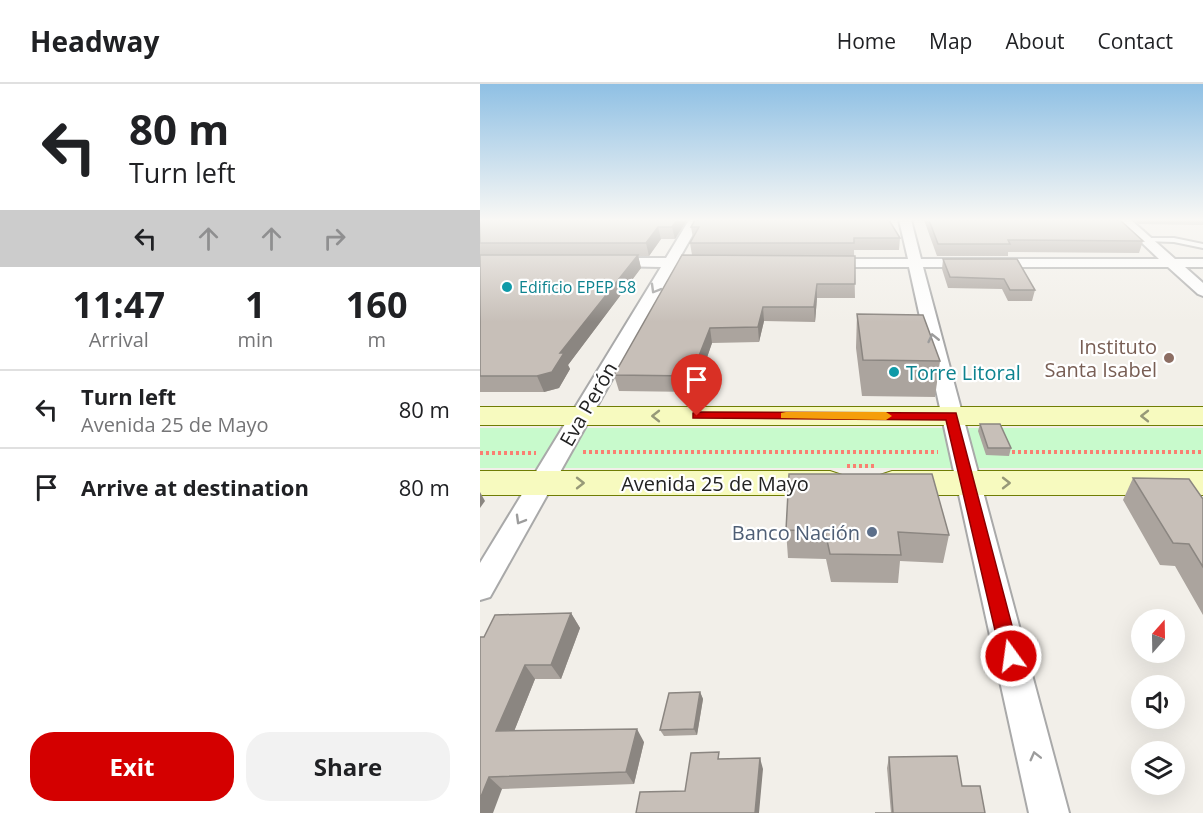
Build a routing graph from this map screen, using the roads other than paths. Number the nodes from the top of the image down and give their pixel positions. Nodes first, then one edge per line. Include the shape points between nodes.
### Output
1 (676, 254) edge
2 (913, 254) edge
3 (1162, 254) edge
4 (599, 262) edge
5 (671, 263) junction
6 (729, 263) edge
7 (811, 263) edge
8 (915, 263) junction
9 (1172, 263) junction
10 (1203, 263) edge
11 (1203, 291) edge
12 (480, 416) edge
13 (582, 416) junction
14 (952, 416) junction
15 (1203, 416) edge
16 (964, 467) junction
17 (480, 483) edge
18 (541, 483) junction
19 (1203, 483) edge
20 (480, 588) edge
21 (1049, 813) edge

1 - 5 street, Eva Perón
2 - 8 street
3 - 9 street
4 - 5 street
5 - 6 street
5 -> 13 street, Eva Perón
7 - 8 street
8 - 9 street
14 -> 8 street
9 - 10 street
9 - 11 street
12 - 13 main road
14 -> 13 main road
13 - 18 street, Eva Perón
15 -> 14 main road
14 - 16 street
18 -> 16 main road, Avenida 25 de Mayo
16 -> 19 main road, Avenida 25 de Mayo
21 -> 16 street
17 - 18 main road, Avenida 25 de Mayo
18 -> 20 street, Eva Perón

